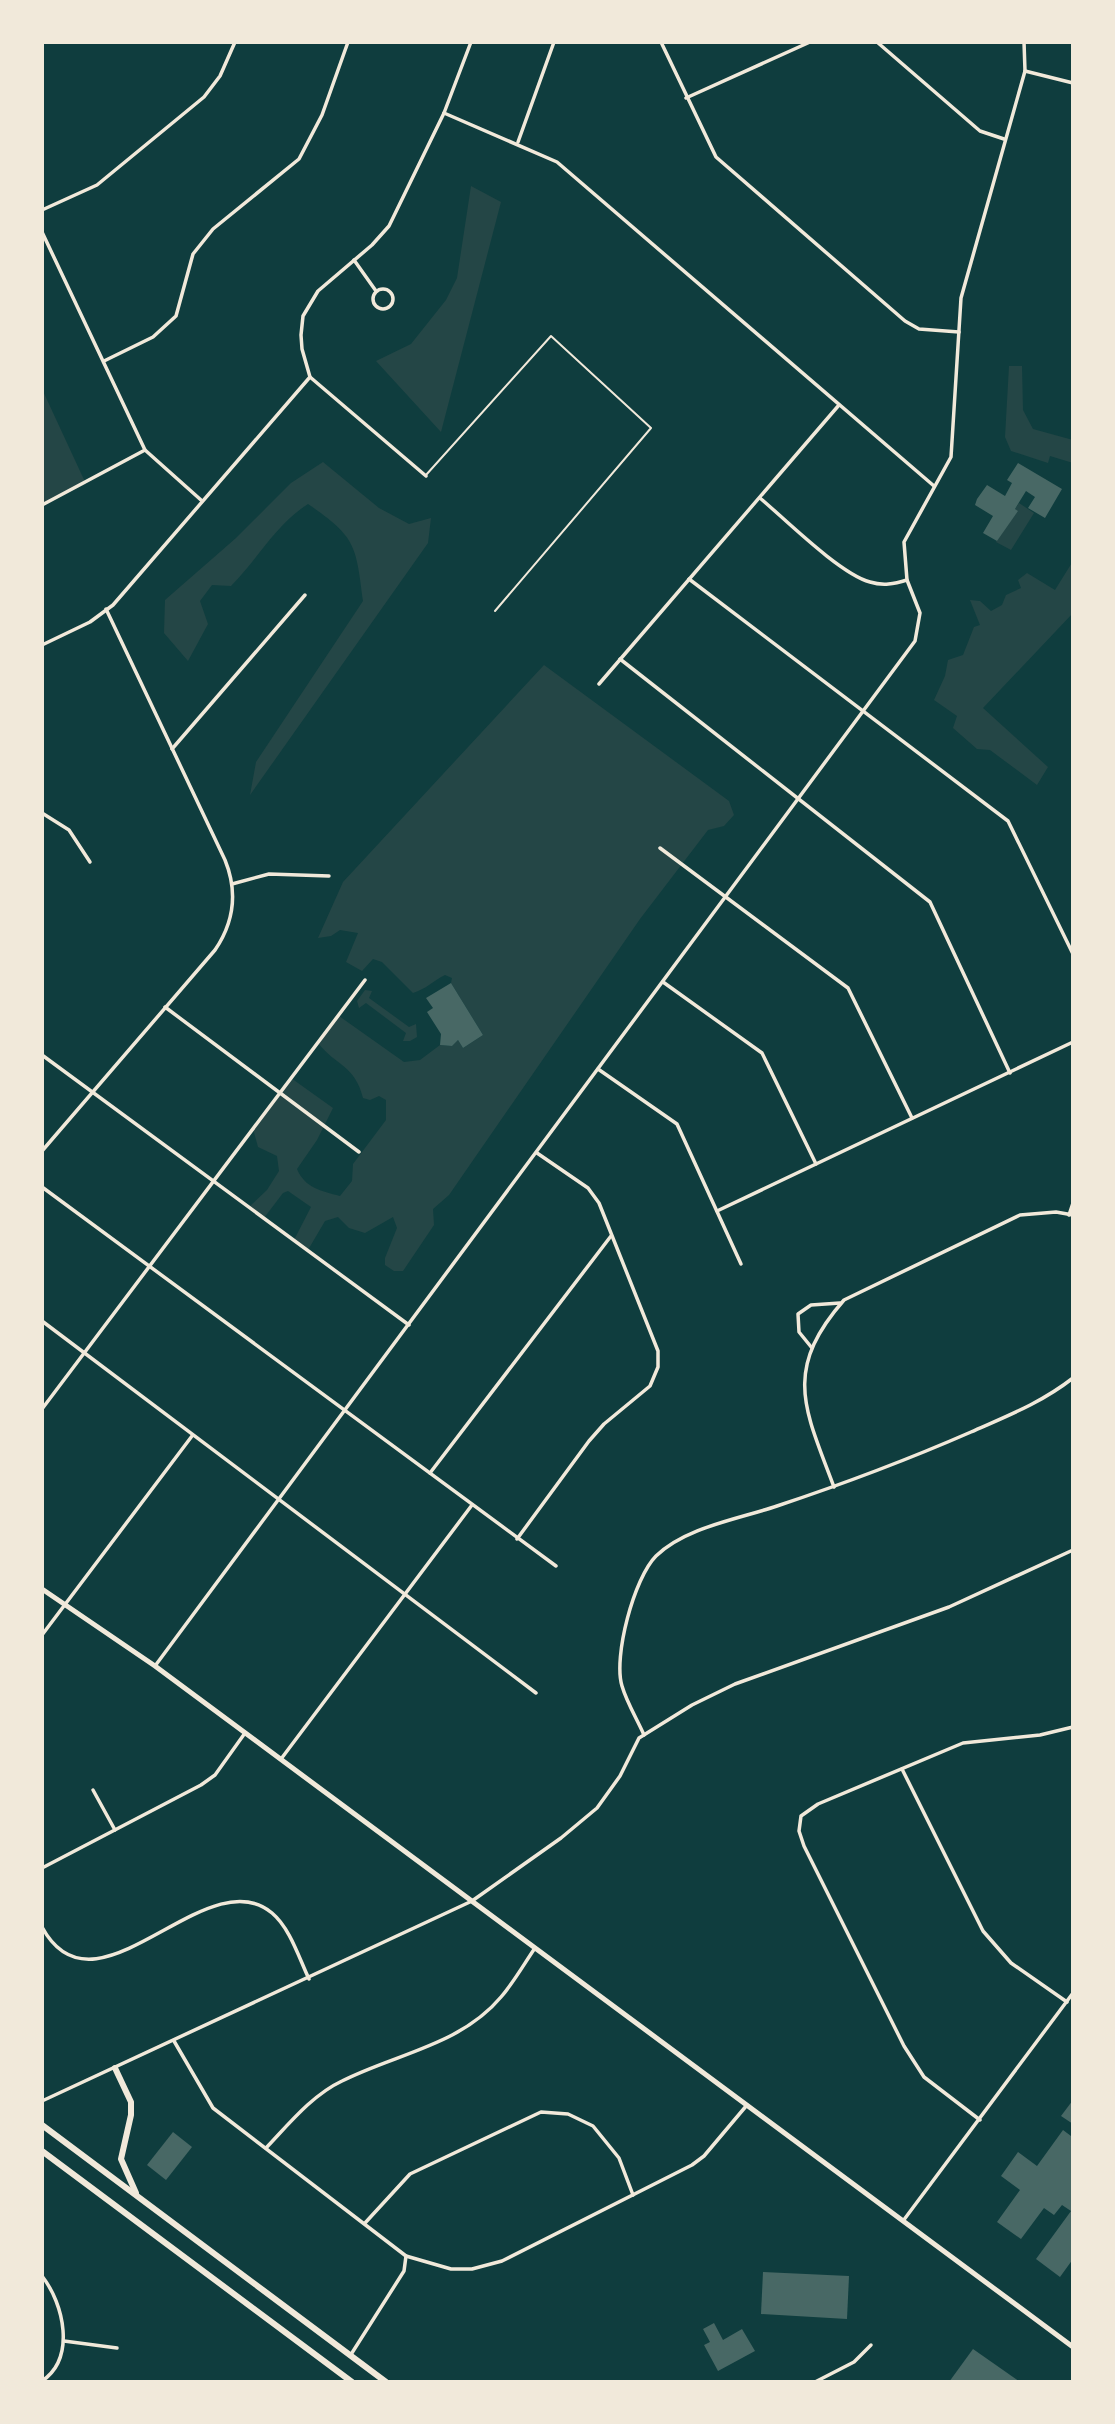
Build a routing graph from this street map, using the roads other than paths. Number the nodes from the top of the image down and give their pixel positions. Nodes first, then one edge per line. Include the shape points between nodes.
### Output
1 (235, 42) edge
2 (348, 42) edge
3 (471, 42) edge
4 (554, 42) edge
5 (661, 42) edge
6 (810, 42) edge
7 (877, 42) edge
8 (1024, 42) edge
9 (1026, 71) junction
10 (1073, 83) edge
11 (686, 98) junction
12 (444, 113) junction
13 (1004, 139) junction
14 (518, 143) junction
15 (42, 210) edge
16 (42, 232) edge
17 (354, 260) junction
18 (376, 291) junction
19 (959, 332) junction
20 (104, 361) junction
21 (310, 377) junction
22 (839, 405) junction
23 (145, 450) junction
24 (426, 476) joint
25 (934, 486) junction
26 (760, 498) junction
27 (202, 500) junction
28 (42, 505) edge
29 (689, 579) junction
30 (908, 580) junction
31 (305, 595) dead end
32 (106, 609) junction
33 (495, 611) dead end
34 (42, 645) edge
35 (620, 659) junction
36 (598, 684) dead end
37 (863, 714) junction
38 (172, 748) junction
39 (797, 801) junction
40 (42, 813) edge
41 (660, 848) dead end
42 (90, 862) dead end
43 (329, 876) dead end
44 (232, 884) junction
45 (726, 897) junction
46 (1073, 954) edge
47 (365, 980) dead end
48 (663, 982) junction
49 (165, 1007) junction
50 (1073, 1042) edge
51 (42, 1055) edge
52 (598, 1069) junction
53 (1010, 1073) junction
54 (93, 1093) junction
55 (280, 1093) junction
56 (912, 1118) junction
57 (42, 1151) edge
58 (359, 1152) dead end
59 (537, 1153) junction
60 (816, 1164) junction
61 (214, 1181) junction
62 (42, 1187) edge
63 (1073, 1203) edge
64 (717, 1211) junction
65 (1071, 1215) edge
66 (612, 1234) junction
67 (741, 1264) dead end
68 (151, 1265) junction
69 (840, 1303) junction
70 (42, 1321) edge
71 (409, 1325) junction
72 (812, 1348) junction
73 (85, 1354) junction
74 (1073, 1378) edge
75 (42, 1409) edge
76 (346, 1411) junction
77 (192, 1436) junction
78 (430, 1474) junction
79 (834, 1486) junction
80 (279, 1502) junction
81 (472, 1505) junction
82 (517, 1539) junction
83 (1073, 1550) edge
84 (556, 1566) dead end
85 (42, 1589) edge
86 (405, 1595) junction
87 (64, 1605) junction
88 (42, 1635) edge
89 (155, 1666) junction
90 (536, 1693) dead end
91 (1073, 1727) edge
92 (245, 1733) junction
93 (644, 1735) junction
94 (281, 1759) junction
95 (902, 1769) junction
96 (93, 1790) dead end
97 (115, 1830) junction
98 (42, 1868) edge
99 (472, 1901) junction
100 (42, 1927) edge
101 (535, 1948) junction
102 (309, 1979) junction
103 (1073, 1993) edge
104 (1067, 2001) junction
105 (174, 2041) junction
106 (115, 2068) junction
107 (42, 2101) edge
108 (747, 2105) junction
109 (980, 2120) junction
110 (42, 2125) edge
111 (266, 2148) junction
112 (42, 2151) edge
113 (137, 2195) junction
114 (632, 2195) junction
115 (903, 2221) junction
116 (364, 2224) junction
117 (406, 2256) junction
118 (42, 2276) edge
119 (64, 2341) junction
120 (871, 2345) dead end
121 (1073, 2347) edge
122 (117, 2348) dead end
123 (350, 2356) junction
124 (42, 2381) edge
125 (352, 2382) edge
126 (386, 2382) edge
127 (815, 2382) edge

1 - 15 street via 220,76 204,97 97,185
2 - 20 street via 322,114 299,159 213,229 193,254 176,316 153,337
3 - 12 street
4 - 14 street
5 - 11 street
6 - 11 street
7 - 13 street via 980,131
8 - 9 street
9 - 10 street
9 - 13 street
11 - 19 street via 716,157 890,310 919,329
12 - 14 street
12 - 17 street via 389,226
13 - 19 street via 966,274
14 - 22 street via 558,162
16 - 20 street
17 - 18 street
17 - 21 street via 318,291 303,316 302,349
18 - 18 street via 374,306 389,307 391,293
19 - 25 street via 953,450
20 - 23 street
21 - 24 street
21 - 27 street
22 - 25 street
22 - 26 street
23 - 27 street
23 - 28 street
24 - 33 lane via 551,336 651,428
25 - 30 street via 904,542
26 - 29 street
26 - 30 street via 858,577 884,585
27 - 32 street
29 - 35 street
29 - 37 street
30 - 37 street via 920,613 915,642
31 - 38 street
32 - 34 street
32 - 38 street
35 - 36 street
35 - 39 street
37 - 39 street
37 - 46 street via 1008,821
38 - 44 street
39 - 45 street
39 - 53 street via 930,902
40 - 42 street via 69,830
41 - 45 street
43 - 44 street via 269,874
44 - 49 street via 233,906 223,938
45 - 48 street
45 - 56 street via 848,988
47 - 55 street
48 - 52 street
48 - 60 street via 762,1054
49 - 54 street
49 - 55 street
50 - 53 street
51 - 54 street
52 - 59 street
52 - 64 street via 677,1124
53 - 56 street
54 - 57 street
54 - 61 street
55 - 58 street
55 - 61 street
56 - 60 street
59 - 66 street via 588,1188
59 - 71 street
60 - 64 street
61 - 68 street
61 - 71 street
62 - 68 street
63 - 65 street
64 - 67 street
65 - 69 street via 1020,1214
66 - 78 street
66 - 82 street via 658,1351 658,1367 650,1386 589,1441
68 - 73 street
68 - 76 street
69 - 72 street
69 - 72 street via 811,1305 798,1314 799,1332
70 - 73 street
71 - 76 street
72 - 79 street via 804,1377 805,1409
73 - 75 street
73 - 77 street
74 - 79 street via 1045,1400
76 - 78 street
76 - 80 street
77 - 80 street
77 - 87 street
78 - 81 street
79 - 93 street via 685,1537 655,1557 640,1576 630,1602 621,1684
80 - 86 street
80 - 89 street
81 - 82 street
81 - 86 street
82 - 84 street
83 - 93 street via 949,1607 735,1684
85 - 87 street
86 - 90 street
86 - 94 street
87 - 88 street
87 - 89 street
89 - 92 street
91 - 95 street via 963,1742
92 - 94 street
92 - 97 street via 215,1775
93 - 99 street via 597,1808
94 - 99 street
95 - 104 street via 983,1931 1011,1963
95 - 109 street via 818,1804 801,1816 799,1831 904,2046 924,2077
96 - 97 street
97 - 98 street
99 - 101 street
99 - 102 street
100 - 102 street via 62,1952 92,1960 113,1955 224,1903 245,1901 265,1908 281,1922
101 - 108 street
101 - 111 street via 501,1997 479,2017 449,2038 340,2082 310,2104
102 - 105 street
103 - 104 street
104 - 109 street
105 - 106 street
105 - 111 street via 213,2108
106 - 107 street
106 - 113 highway via 131,2102 121,2159
108 - 114 street via 704,2156
108 - 115 street
109 - 115 street
110 - 113 highway
111 - 116 street
112 - 125 highway
113 - 123 highway
114 - 116 street via 618,2158 593,2126 568,2114 541,2112 411,2174
114 - 117 street via 483,2267 440,2268
115 - 121 street
116 - 117 street
117 - 123 street via 404,2271
118 - 119 street via 58,2308
119 - 122 street
119 - 124 street via 58,2361
120 - 127 street via 854,2362
123 - 126 highway

